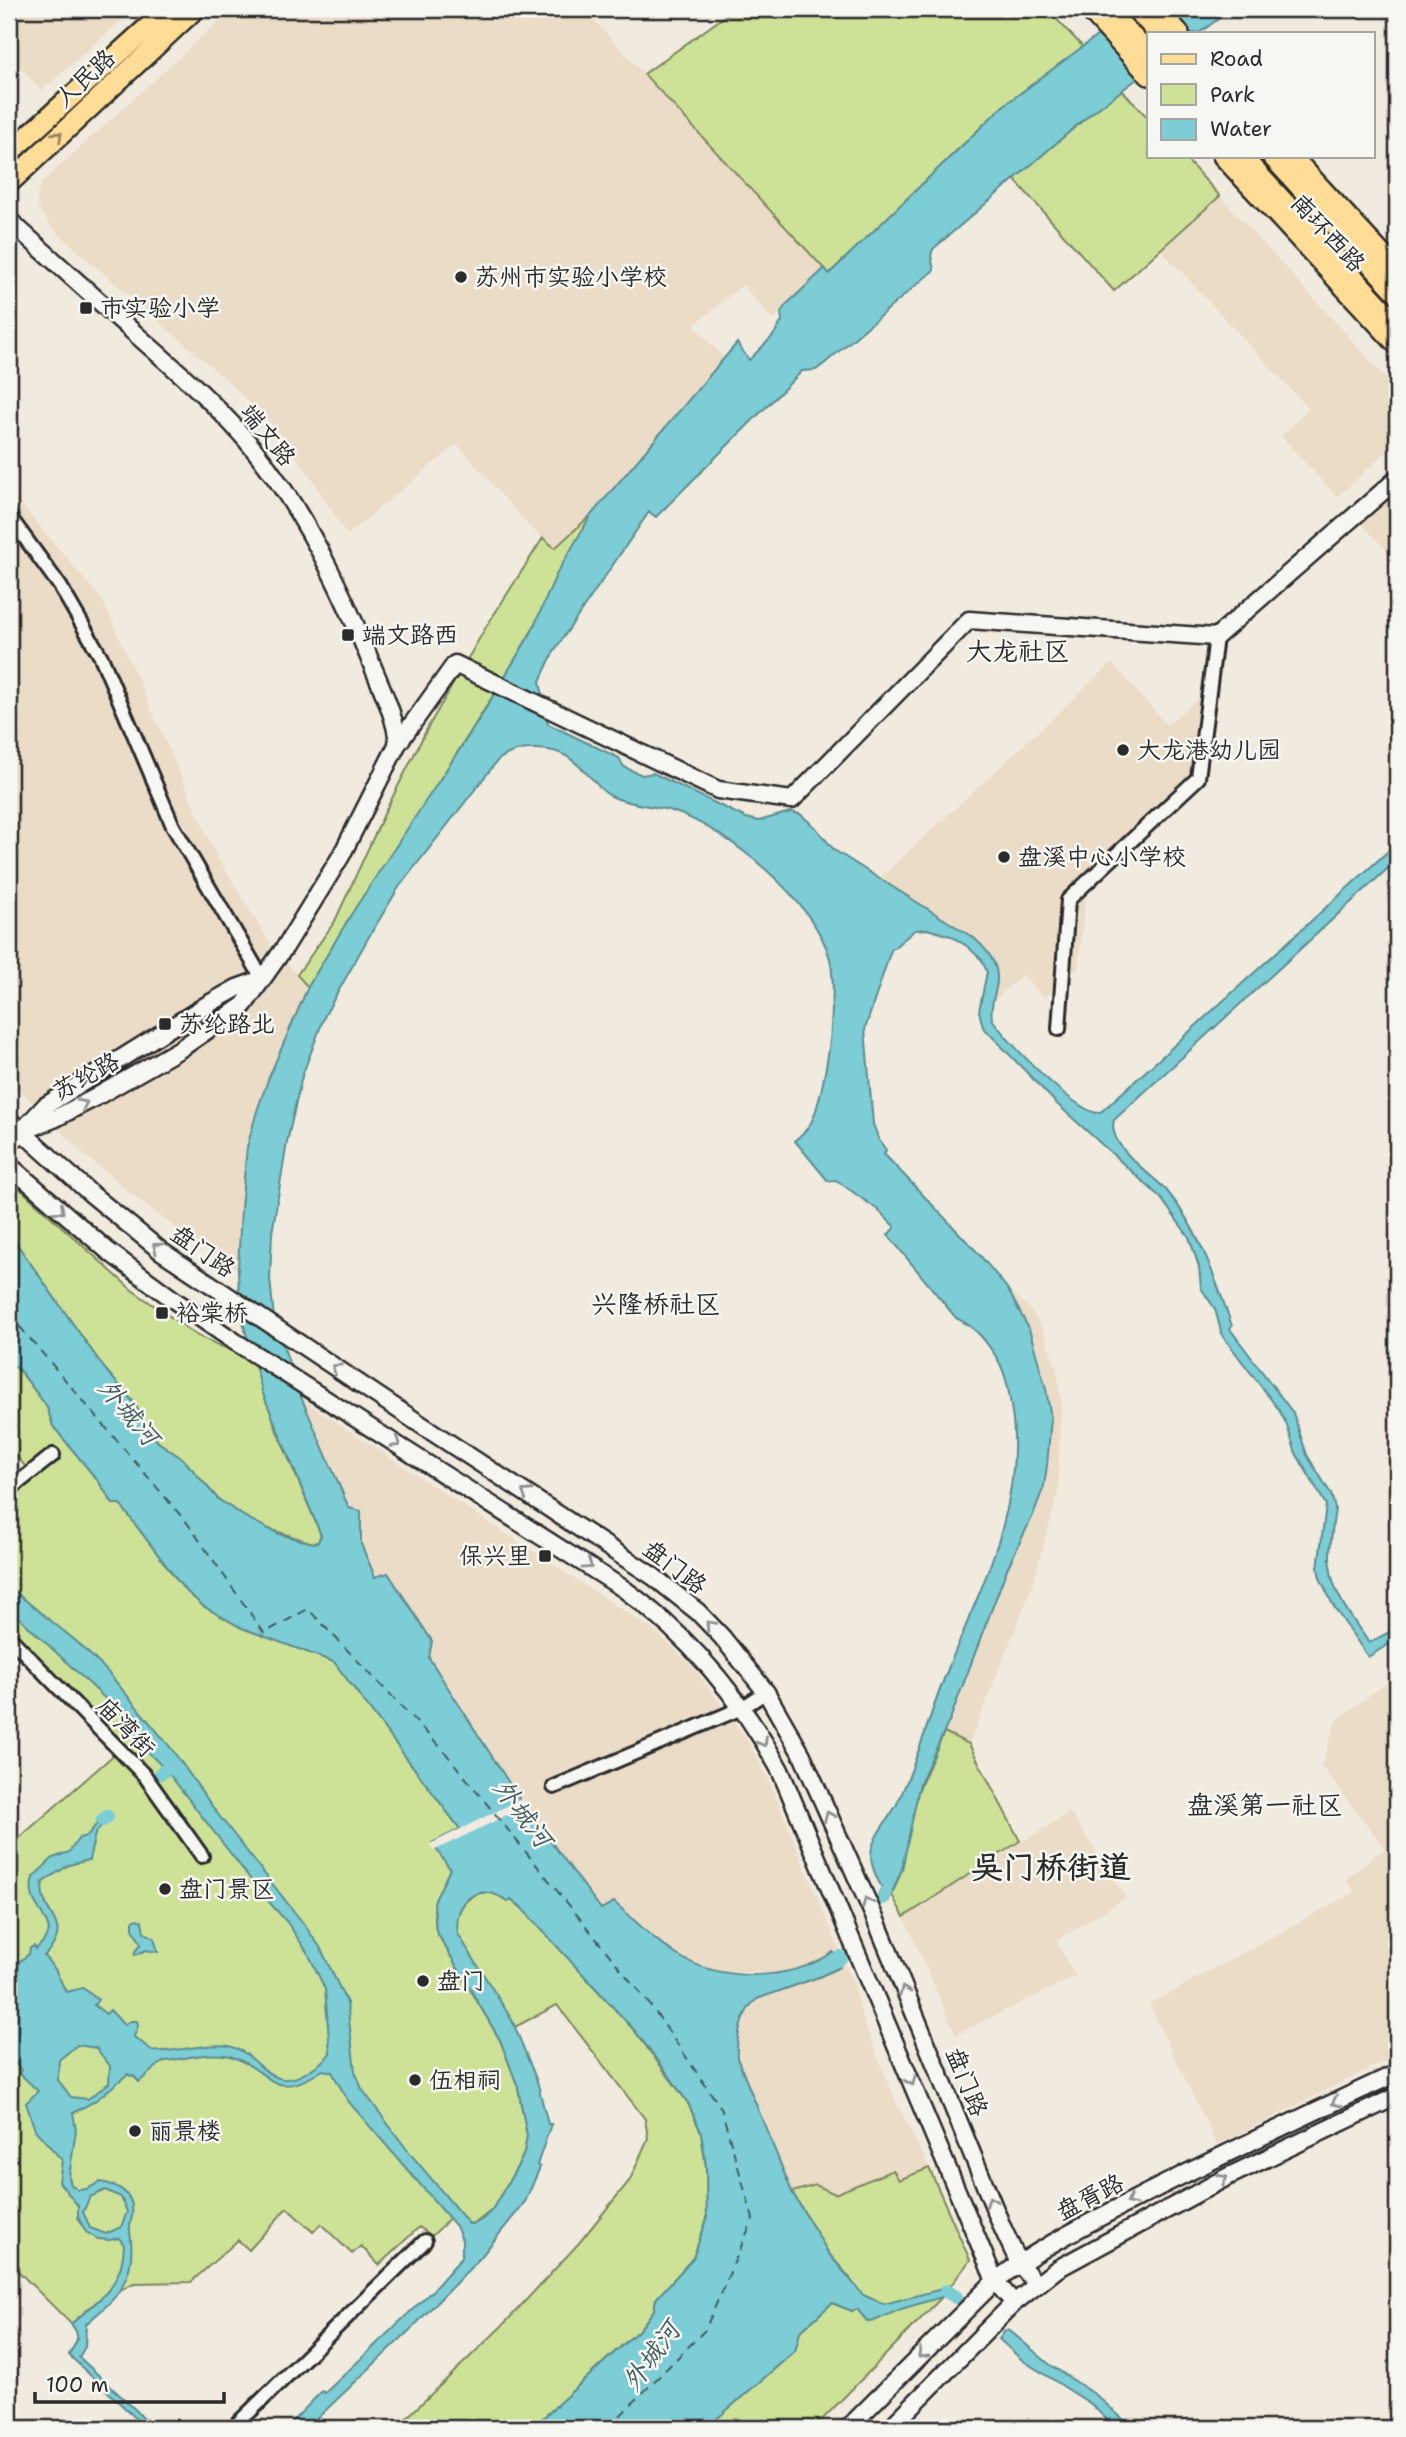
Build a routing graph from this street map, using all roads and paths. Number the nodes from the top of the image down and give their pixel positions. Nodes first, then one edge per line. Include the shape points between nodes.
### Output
1 (168, 9) edge
2 (195, 9) edge
3 (1137, 9) edge
4 (1157, 9) edge
5 (1097, 12) edge
6 (1159, 32) edge
7 (1178, 32) edge
8 (1147, 54) edge
9 (1147, 73) edge
10 (9, 153) edge
11 (1225, 158) edge
12 (1242, 158) edge
13 (1275, 158) edge
14 (1293, 158) edge
15 (9, 183) edge
16 (9, 220) edge
17 (1397, 271) edge
18 (1397, 290) edge
19 (1397, 326) edge
20 (1397, 344) edge
21 (1397, 479) edge
22 (9, 516) edge
23 (1216, 637) junction
24 (397, 745) junction
25 (262, 978) junction
26 (1059, 1029) dead end
27 (15, 1126) edge
28 (9, 1145) edge
29 (9, 1165) edge
30 (53, 1455) dead end
31 (9, 1490) edge
32 (9, 1637) edge
33 (766, 1692) junction
34 (742, 1708) junction
35 (554, 1787) dead end
36 (202, 1856) dead end
37 (1397, 2073) edge
38 (1397, 2096) edge
39 (425, 2241) dead end
40 (1019, 2263) junction
41 (995, 2281) junction
42 (1036, 2284) junction
43 (1014, 2303) junction
44 (233, 2428) edge
45 (848, 2428) edge
46 (890, 2428) edge

1 - 10 main road, 人民路
15 -> 2 main road, 人民路
3 - 6 highway
4 - 7 main road
5 - 8 highway
5 - 9 main road
11 - 20 main road, 南环西路
12 - 19 highway
13 - 18 highway
14 - 17 main road, 南环西路
16 - 24 main road, 端文路 via 207,397 256,452 289,498 331,575 383,692
21 - 23 main road
22 - 25 street via 60,586 101,657 173,826
23 - 24 main road, 苏纶路 via 970,620 792,800 718,790 456,664
23 - 26 street via 1198,778 1068,900
24 - 25 main road, 苏纶路 via 341,856
25 - 27 main road, 苏纶路 via 205,1006
27 -> 25 main road, 苏纶路 via 56,1118 180,1049 244,1005
27 - 28 main road
33 -> 27 main road, 盘门路 via 709,1623 662,1583 213,1287 129,1225
29 -> 34 main road, 盘门路 via 108,1251 234,1341 645,1604 691,1646
30 - 31 street
32 - 36 street, 庙湾街 via 145,1776
33 - 34 street
40 -> 33 main road, 盘门路 via 878,1926 806,1764
34 - 35 street
34 -> 41 main road, 盘门路 via 784,1781
37 -> 40 main road, 盘胥路 via 1222,2155
42 -> 38 main road, 盘胥路 via 1227,2176
39 - 44 street
40 - 41 main road, 盘胥路
40 - 42 main road, 盘门路
41 - 43 main road, 盘门路
41 -> 45 main road, 盘胥路
42 - 43 main road, 盘胥路
43 - 46 main road, 盘胥路

